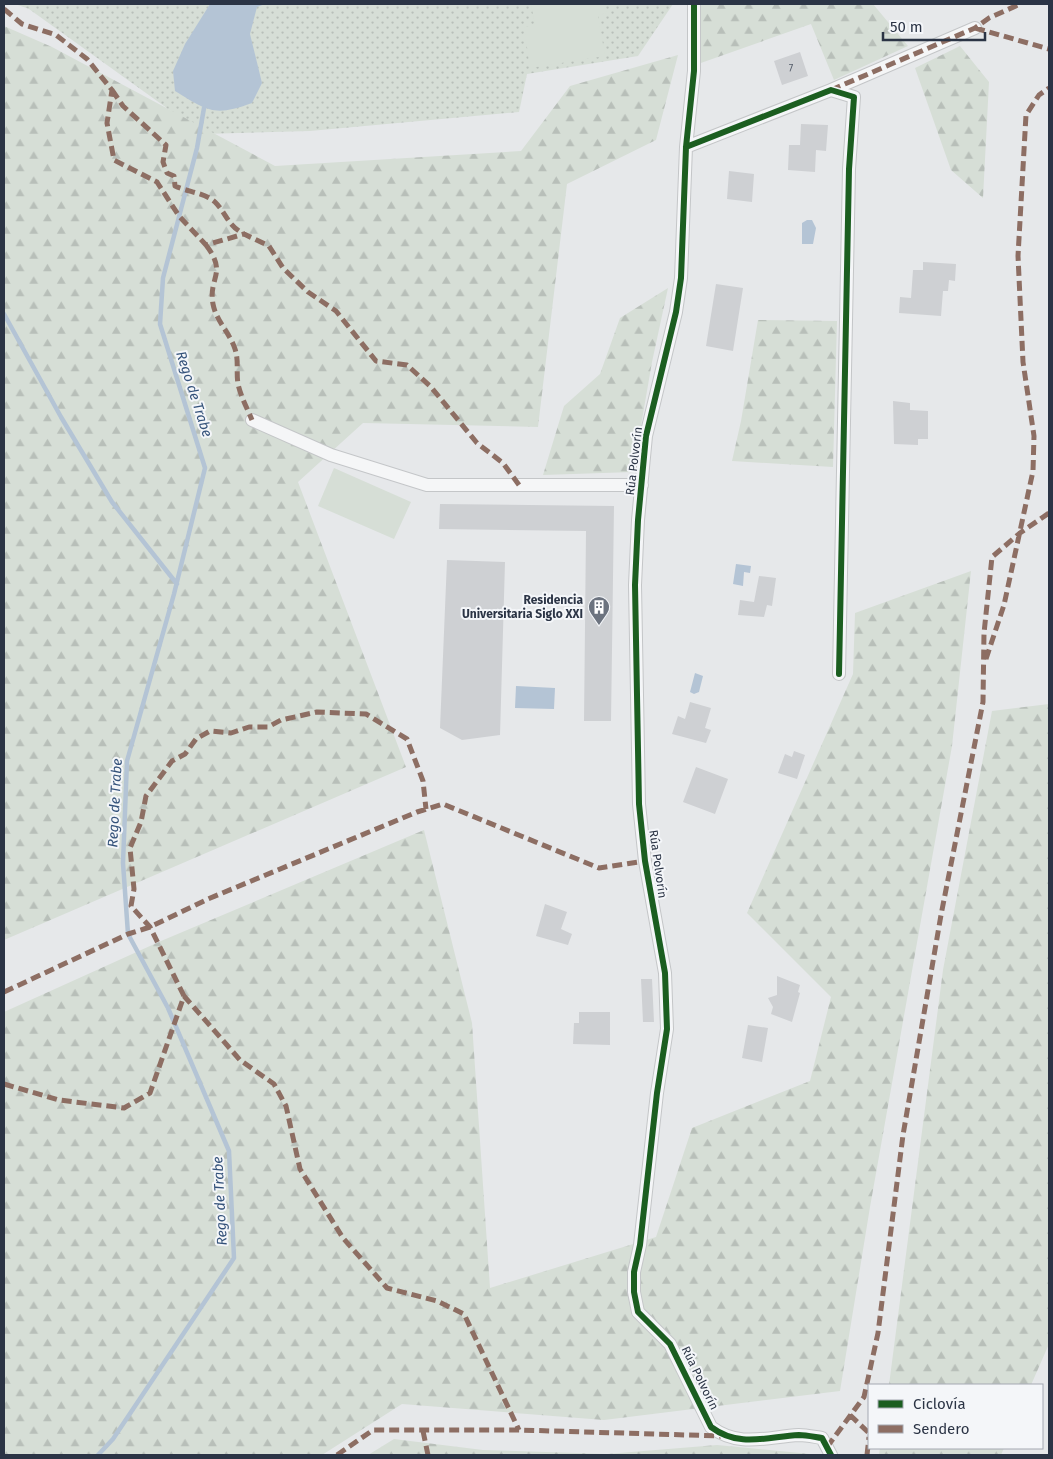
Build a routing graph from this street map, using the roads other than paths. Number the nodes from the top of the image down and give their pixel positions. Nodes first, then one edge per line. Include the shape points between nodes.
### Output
1 (694, 4) edge
2 (975, 28) dead end
3 (831, 90) junction
4 (686, 147) junction
5 (252, 420) dead end
6 (642, 485) junction
7 (839, 674) dead end
8 (831, 1455) edge

1 - 4 street, Rúa Polvorín via 694,71
2 - 3 street
3 - 4 street
3 - 7 street via 854,97 849,169
4 - 6 street, Rúa Polvorín via 681,278 646,436
5 - 6 street via 332,455 427,485
6 - 8 street, Rúa Polvorín via 635,585 639,804 654,919 665,973 667,1029 634,1292 638,1312 670,1344 711,1427 734,1440 800,1435 822,1438

